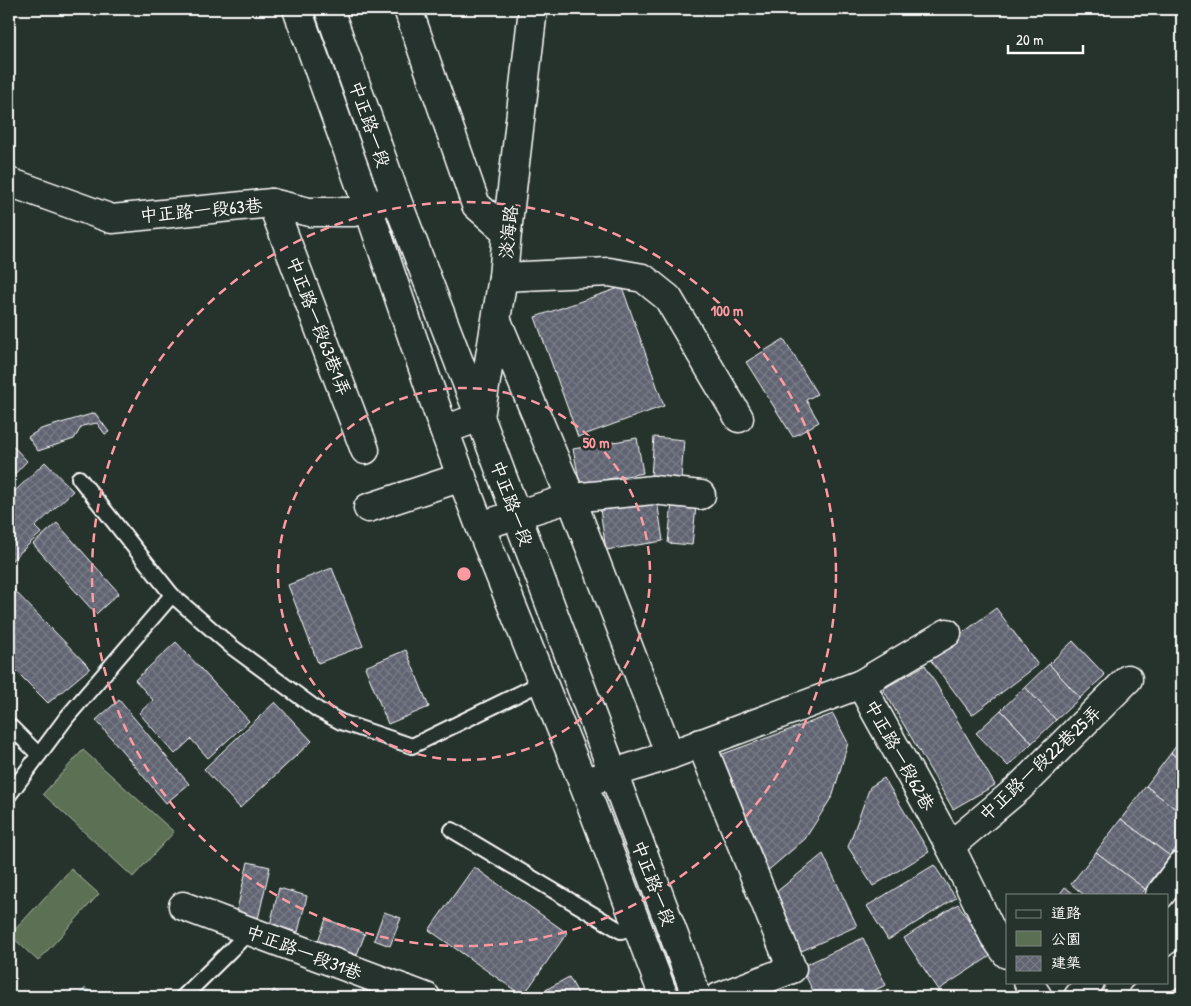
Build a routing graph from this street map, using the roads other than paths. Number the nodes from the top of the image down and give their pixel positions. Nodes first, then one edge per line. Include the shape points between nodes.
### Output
1 (297, 9) edge
2 (329, 9) edge
3 (408, 9) edge
4 (533, 9) edge
5 (9, 182) edge
6 (396, 198) junction
7 (272, 203) junction
8 (368, 207) junction
9 (507, 232) junction
10 (504, 277) junction
11 (497, 321) junction
12 (480, 416) junction
13 (739, 418) dead end
14 (444, 430) junction
15 (365, 450) dead end
16 (462, 477) junction
17 (79, 478) dead end
18 (701, 495) dead end
19 (571, 498) junction
20 (368, 508) dead end
21 (516, 515) junction
22 (480, 526) junction
23 (172, 595) junction
24 (947, 633) dead end
25 (1128, 679) dead end
26 (543, 682) junction
27 (861, 684) junction
28 (9, 725) edge
29 (702, 743) junction
30 (38, 755) junction
31 (670, 755) junction
32 (613, 773) junction
33 (583, 784) junction
34 (9, 795) edge
35 (452, 830) dead end
36 (950, 846) junction
37 (1182, 865) edge
38 (1161, 894) edge
39 (183, 906) dead end
40 (637, 926) junction
41 (248, 931) junction
42 (1006, 953) edge
43 (1182, 965) edge
44 (1168, 976) edge
45 (1029, 984) edge
46 (1088, 984) edge
47 (1158, 984) edge
48 (183, 997) edge
49 (426, 997) edge
50 (664, 997) edge
51 (697, 997) edge
52 (719, 997) edge
53 (1038, 997) edge
54 (1078, 997) edge
55 (1142, 997) edge

1 - 8 street, 中正路一段
2 - 6 street, 中正路一段
3 - 9 street via 476,205
4 - 9 street, 淡海路
5 - 7 street, 中正路一段63巷 via 112,219
6 - 8 street, 中正路一段63巷
6 - 12 street, 中正路一段
7 - 8 street, 中正路一段63巷 via 309,212 354,212
7 - 15 street, 中正路一段63巷1弄
8 - 14 street, 中正路一段
9 - 10 street, 淡海路
10 - 11 street, 淡海路
10 - 13 street via 609,272 643,278 668,298
11 - 12 street, 淡海路
11 - 19 street
12 - 14 street
12 - 21 street, 中正路一段
14 - 16 street, 中正路一段
16 - 20 street
16 - 22 street, 中正路一段
17 - 23 lane
18 - 19 street via 653,490
19 - 21 street
19 - 31 street
21 - 22 street
21 - 32 street, 中正路一段
22 - 26 street, 中正路一段
23 - 26 lane via 232,647 318,710 341,722 412,746
23 - 30 lane
24 - 27 street
25 - 36 street, 中正路一段22巷25弄 via 1019,788
26 - 33 street, 中正路一段
27 - 29 street, 中正路一段62巷
27 - 36 street, 中正路一段62巷
28 - 30 lane
29 - 31 street, 中正路一段62巷
29 - 52 street via 792,969
30 - 34 lane
31 - 32 street, 中正路一段62巷
32 - 33 street, 中正路一段62巷
32 - 51 street, 中正路一段
33 - 40 street, 中正路一段
35 - 40 lane via 620,931
36 - 42 street, 中正路一段62巷 via 994,936
37 - 38 street
39 - 41 street, 中正路一段31巷
40 - 50 street, 中正路一段
41 - 48 lane
41 - 49 street, 中正路一段31巷
43 - 44 street
45 - 53 street
46 - 54 street
47 - 55 street

